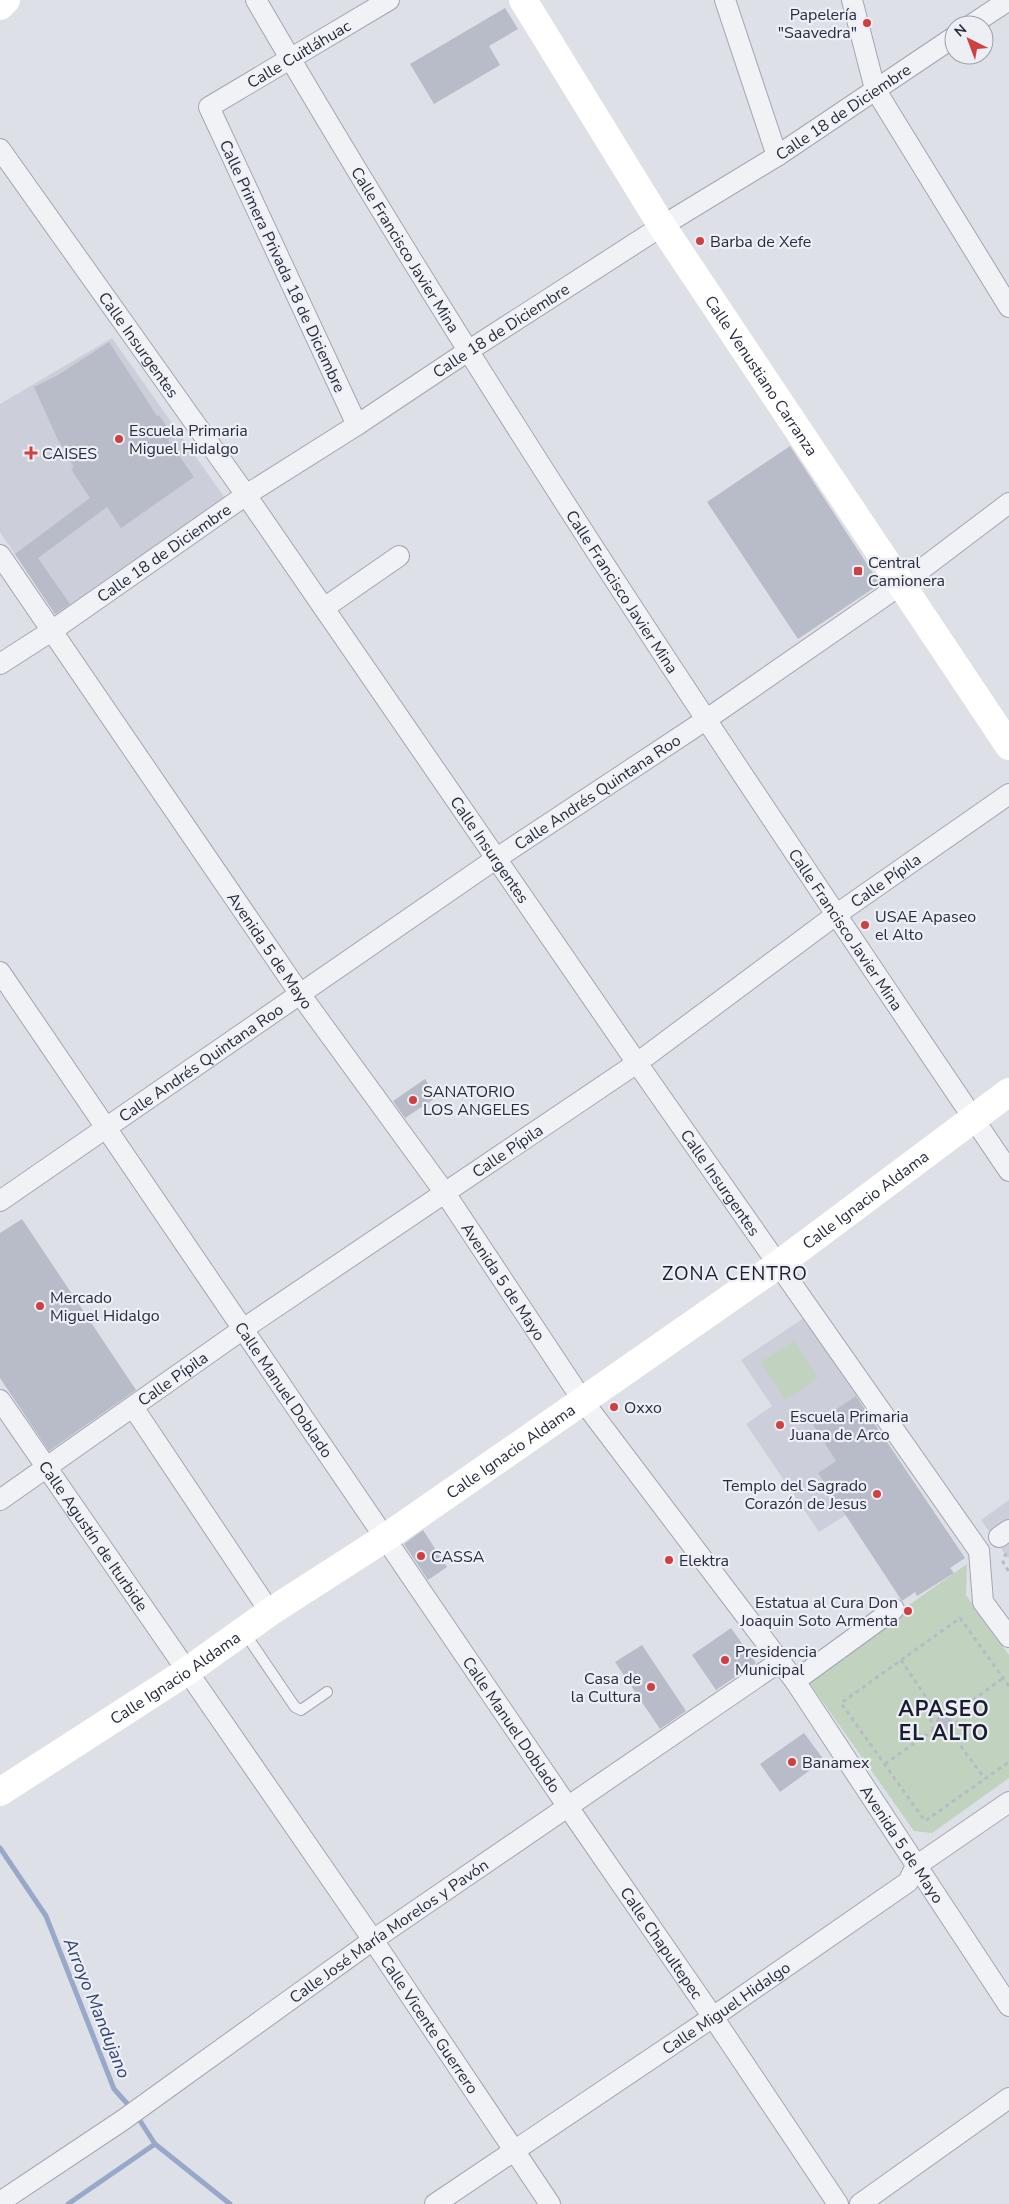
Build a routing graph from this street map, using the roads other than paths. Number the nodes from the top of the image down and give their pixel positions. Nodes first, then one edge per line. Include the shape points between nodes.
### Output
1 (6, 0) edge
2 (256, 0) edge
3 (389, 0) edge
4 (523, 0) edge
5 (725, 0) edge
6 (852, 0) edge
7 (1009, 0) edge
8 (0, 6) edge
9 (986, 15) edge
10 (944, 44) edge
11 (290, 59) junction
12 (875, 89) junction
13 (209, 107) joint
14 (0, 149) edge
15 (777, 156) junction
16 (662, 226) junction
17 (1009, 307) edge
18 (468, 351) junction
19 (358, 425) junction
20 (246, 495) junction
21 (1009, 503) edge
22 (0, 555) edge
23 (399, 556) dead end
24 (902, 584) junction
25 (324, 608) junction
26 (52, 630) junction
27 (0, 664) edge
28 (707, 719) junction
29 (1009, 746) edge
30 (1009, 794) edge
31 (497, 858) junction
32 (837, 914) junction
33 (0, 972) edge
34 (300, 994) junction
35 (637, 1063) junction
36 (1009, 1092) edge
37 (973, 1117) junction
38 (108, 1128) junction
39 (1009, 1171) edge
40 (445, 1193) junction
41 (0, 1201) edge
42 (779, 1264) junction
43 (243, 1329) junction
44 (0, 1400) edge
45 (583, 1400) junction
46 (133, 1407) junction
47 (47, 1468) junction
48 (0, 1500) edge
49 (385, 1538) junction
50 (994, 1541) edge
51 (894, 1609) dead end
52 (270, 1612) junction
53 (243, 1631) junction
54 (1009, 1637) edge
55 (779, 1662) junction
56 (186, 1672) junction
57 (795, 1681) junction
58 (328, 1692) dead end
59 (0, 1792) edge
60 (1009, 1802) edge
61 (568, 1807) junction
62 (916, 1866) junction
63 (373, 1940) junction
64 (1009, 2006) edge
65 (713, 2017) junction
66 (1009, 2098) edge
67 (514, 2151) junction
68 (0, 2202) edge
69 (435, 2204) edge
70 (550, 2204) edge
71 (838, 2204) edge
72 (860, 2204) edge

1 - 8 street
2 - 11 street, Calle Francisco Javier Mina
3 - 11 street, Calle Cuitláhuac
4 - 16 street, Calle Venustiano Carranza
5 - 15 street
6 - 12 street
7 - 9 street
10 - 12 street, Calle 18 de Diciembre
11 - 13 street, Calle Cuitláhuac
11 - 18 street, Calle Francisco Javier Mina
12 - 15 street, Calle 18 de Diciembre
12 - 17 street
13 - 19 street, Calle Primera Privada 18 de Diciembre
14 - 20 street, Calle Insurgentes
15 - 16 street, Calle 18 de Diciembre
16 - 18 street, Calle 18 de Diciembre
16 - 24 street, Calle Venustiano Carranza
18 - 19 street, Calle 18 de Diciembre
18 - 28 street, Calle Francisco Javier Mina
19 - 20 street, Calle 18 de Diciembre
20 - 25 street, Calle Insurgentes
20 - 26 street, Calle 18 de Diciembre
21 - 24 street, Calle Andrés Quintana Roo
22 - 26 street, Avenida 5 de Mayo
23 - 25 street
24 - 28 street, Calle Andrés Quintana Roo
24 - 29 street, Calle Venustiano Carranza
25 - 31 street, Calle Insurgentes
26 - 27 street, Calle 18 de Diciembre
26 - 34 street, Avenida 5 de Mayo
28 - 31 street, Calle Andrés Quintana Roo
28 - 32 street, Calle Francisco Javier Mina
30 - 32 street, Calle Pípila
31 - 34 street, Calle Andrés Quintana Roo
31 - 35 street, Calle Insurgentes
32 - 35 street, Calle Pípila
32 - 37 street, Calle Francisco Javier Mina
33 - 38 street, Calle Manuel Doblado
34 - 38 street, Calle Andrés Quintana Roo
34 - 40 street, Avenida 5 de Mayo
35 - 40 street, Calle Pípila
35 - 42 street, Calle Insurgentes
36 - 37 street, Calle Ignacio Aldama
37 - 39 street, Calle Francisco Javier Mina
37 - 42 street, Calle Ignacio Aldama
38 - 41 street, Calle Andrés Quintana Roo
38 - 43 street, Calle Manuel Doblado
40 - 43 street, Calle Pípila
40 - 45 street, Avenida 5 de Mayo
42 - 45 street, Calle Ignacio Aldama
42 - 50 street, Calle Insurgentes
43 - 46 street, Calle Pípila
43 - 49 street, Calle Manuel Doblado
44 - 47 street, Calle Agustín de Iturbide
45 - 49 street, Calle Ignacio Aldama
45 - 55 street, Avenida 5 de Mayo
46 - 47 street, Calle Pípila
46 - 52 street
47 - 48 street, Calle Pípila
47 - 56 street, Calle Agustín de Iturbide
49 - 52 street, Calle Ignacio Aldama
49 - 61 street, Calle Manuel Doblado
50 - 54 street via 983,1602
51 - 57 street
52 - 53 street, Calle Ignacio Aldama
53 - 56 street, Calle Ignacio Aldama
53 - 58 lane via 295,1707 301,1710
55 - 57 street, Avenida 5 de Mayo
55 - 61 street, Calle José María Morelos y Pavón
56 - 59 street, Calle Ignacio Aldama
56 - 63 street, Calle Vicente Guerrero
57 - 62 street, Avenida 5 de Mayo
60 - 62 street, Calle Miguel Hidalgo
61 - 63 street, Calle José María Morelos y Pavón
61 - 65 street, Calle Chapultepec
62 - 64 street, Avenida 5 de Mayo
62 - 65 street, Calle Miguel Hidalgo via 908,1882
63 - 67 street, Calle Vicente Guerrero
63 - 68 street, Calle José María Morelos y Pavón via 123,2120
65 - 67 street, Calle Miguel Hidalgo
65 - 71 street, Calle Chapultepec
66 - 72 street
67 - 69 street, Calle Miguel Hidalgo
67 - 70 street, Calle Vicente Guerrero

